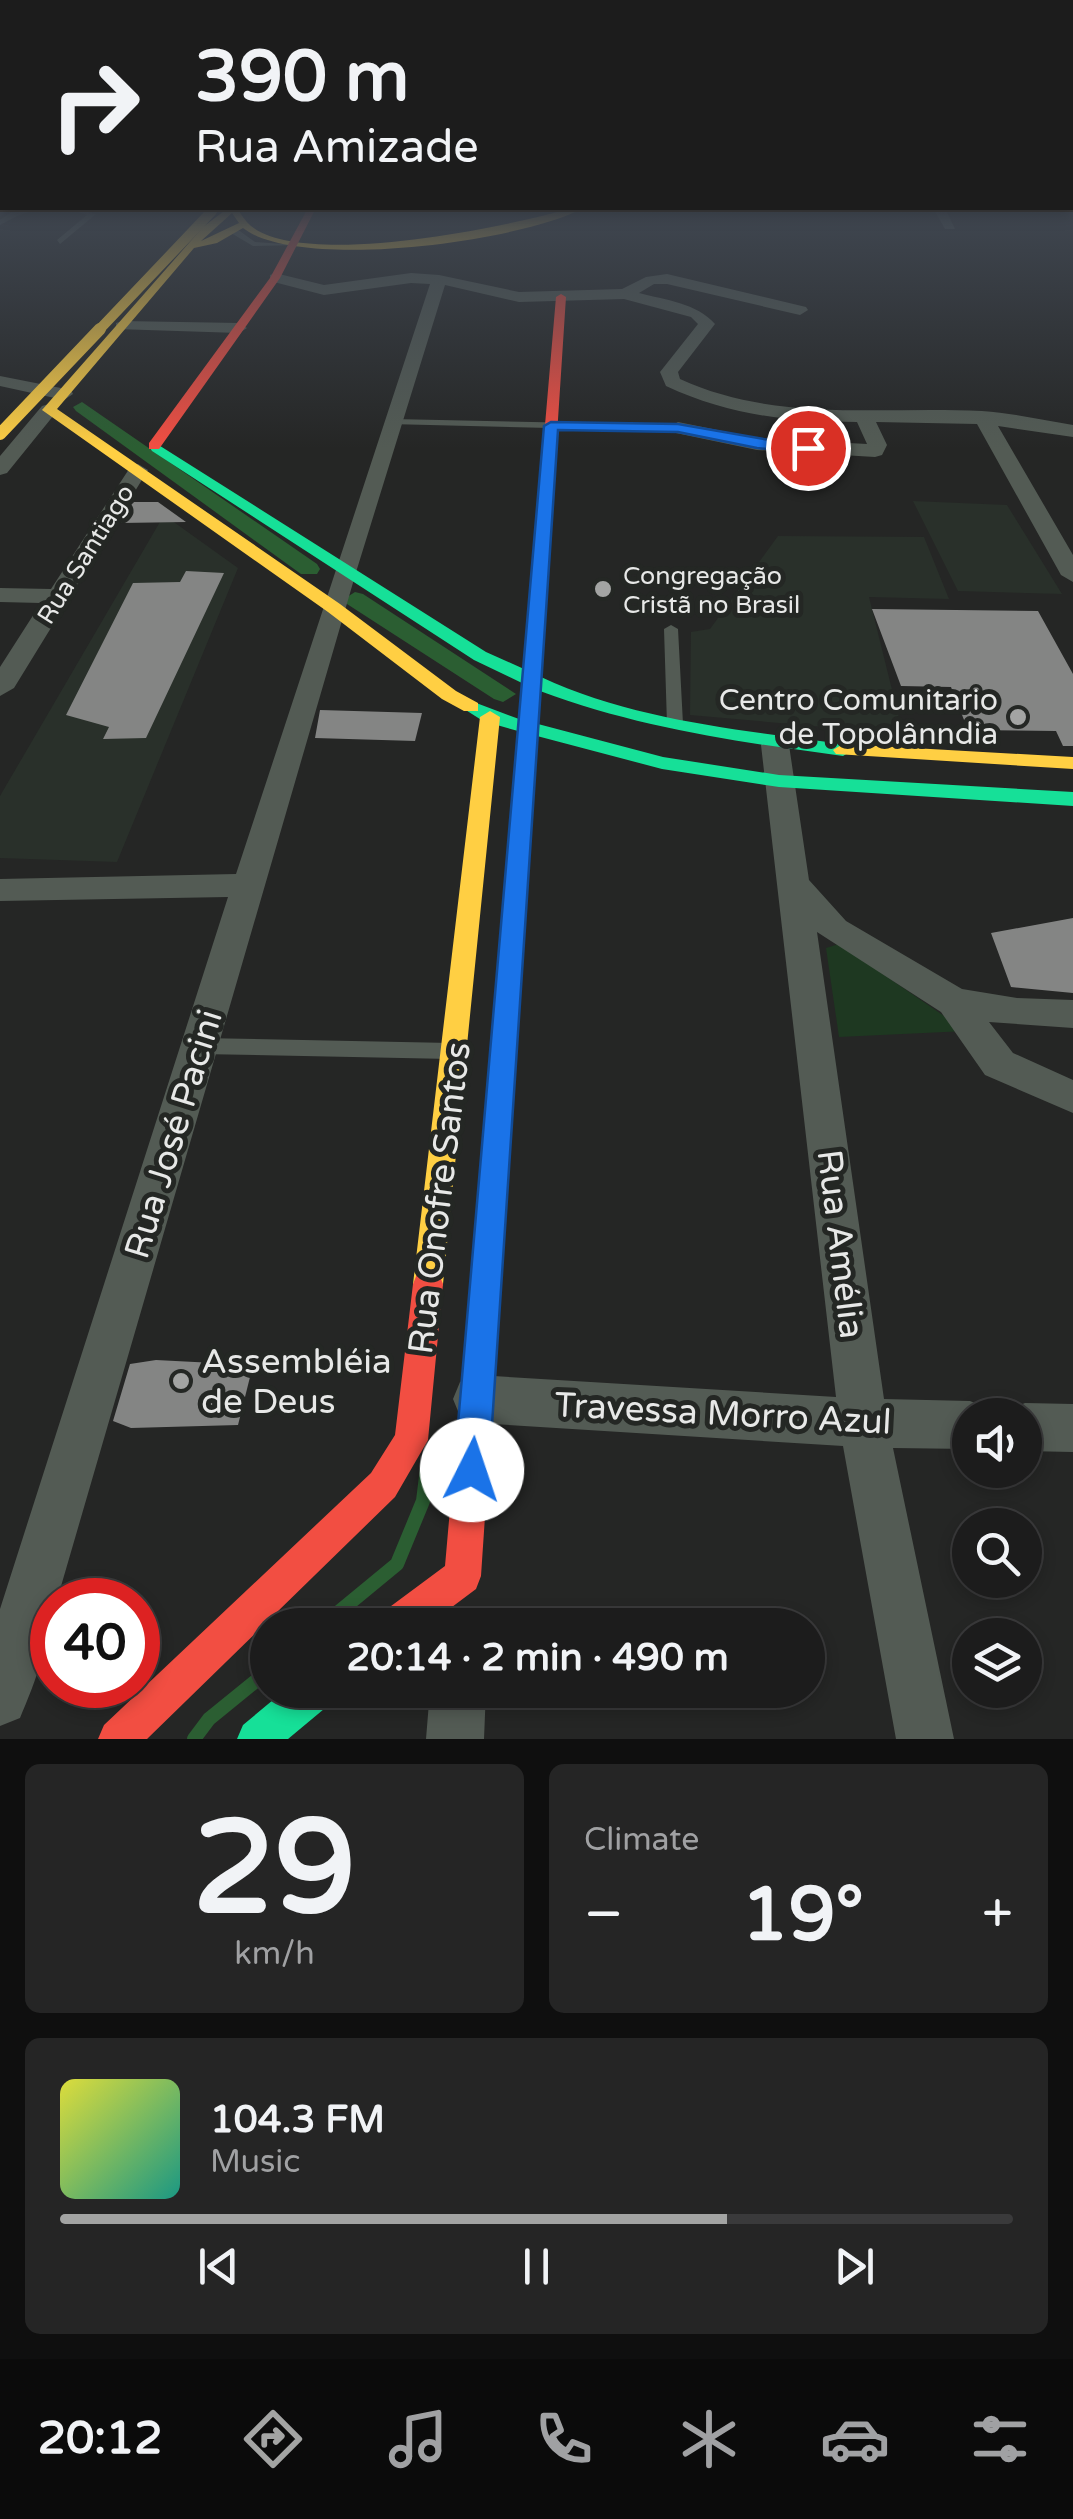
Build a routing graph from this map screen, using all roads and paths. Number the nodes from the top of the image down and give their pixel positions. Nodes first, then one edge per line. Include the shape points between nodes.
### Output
1 (154, 286) edge
2 (157, 286) edge
3 (269, 286) edge
4 (308, 286) edge
5 (349, 286) edge
6 (437, 286) edge
7 (473, 286) edge
8 (640, 286) edge
9 (698, 286) edge
10 (625, 294) junction
11 (562, 297) junction
12 (800, 310) dead end
13 (122, 326) junction
14 (239, 328) junction
15 (0, 381) edge
16 (66, 398) junction
17 (864, 416) junction
18 (984, 417) junction
19 (394, 422) junction
20 (551, 426) junction
21 (678, 428) joint
22 (1073, 431) edge
23 (0, 434) edge
24 (0, 469) edge
25 (138, 470) junction
26 (345, 569) junction
27 (1073, 575) edge
28 (0, 595) edge
29 (58, 596) junction
30 (334, 608) junction
31 (671, 629) dead end
32 (532, 683) junction
33 (0, 688) edge
34 (490, 717) junction
35 (674, 724) junction
36 (528, 730) junction
37 (777, 763) junction
38 (1073, 763) edge
39 (1073, 799) edge
40 (249, 885) junction
41 (796, 887) junction
42 (0, 890) edge
43 (954, 1002) junction
44 (1073, 1014) edge
45 (200, 1046) junction
46 (456, 1051) junction
47 (1073, 1097) edge
48 (477, 1399) junction
49 (864, 1423) junction
50 (952, 1425) edge
51 (1042, 1427) edge
52 (1073, 1428) edge
53 (462, 1600) edge
54 (0, 1698) edge
55 (294, 1708) edge
56 (457, 1708) edge
57 (118, 1739) edge
58 (257, 1739) edge
59 (456, 1739) edge
60 (925, 1739) edge

1 - 23 main road, bridge
2 - 13 main road
3 - 14 main road
4 - 5 street
6 - 19 street, Rua José Pacini
7 - 11 street via 498,295
8 - 10 street
9 - 12 street
10 - 11 street
10 - 17 street via 697,314 706,324 669,372 672,382 764,414
11 - 20 main road, Rua Onofre Santos
13 - 14 street
13 - 16 main road
14 - 26 main road via 147,441
15 - 16 street
16 - 24 street
16 - 25 main road
17 - 18 street
17 - 21 street via 876,451 757,444
18 - 22 street
18 - 27 street
19 - 20 lane
19 - 26 street, Rua José Pacini
20 - 21 lane
20 - 32 main road, Rua Onofre Santos
25 - 29 street, Rua Santiago
25 - 30 main road
26 - 30 street, Rua José Pacini
26 - 32 main road
28 - 29 street
29 - 33 street, Rua Santiago
30 - 34 main road via 449,695
30 - 40 street, Rua José Pacini
31 - 35 lane
32 - 35 main road
32 - 36 main road, Rua Onofre Santos
34 - 36 main road
34 - 46 main road, Rua Onofre Santos
35 - 37 main road
36 - 37 main road via 662,763
36 - 48 main road, Rua Onofre Santos
37 - 38 main road
37 - 39 main road
37 - 41 street, Rua Amélia
40 - 42 street
40 - 45 street, Rua José Pacini
41 - 43 street via 834,930
41 - 49 street, Rua Amélia
43 - 44 street
43 - 47 street via 999,1064
45 - 46 lane
45 - 54 street, Rua José Pacini
46 - 57 main road, Rua Onofre Santos via 411,1440 383,1485
48 - 49 street, Travessa Morro Azul
48 - 53 main road, Rua Onofre Santos
49 - 50 street, Travessa Morro Azul
49 - 60 street, Rua Amélia
51 - 52 street
55 - 58 main road
56 - 59 street

